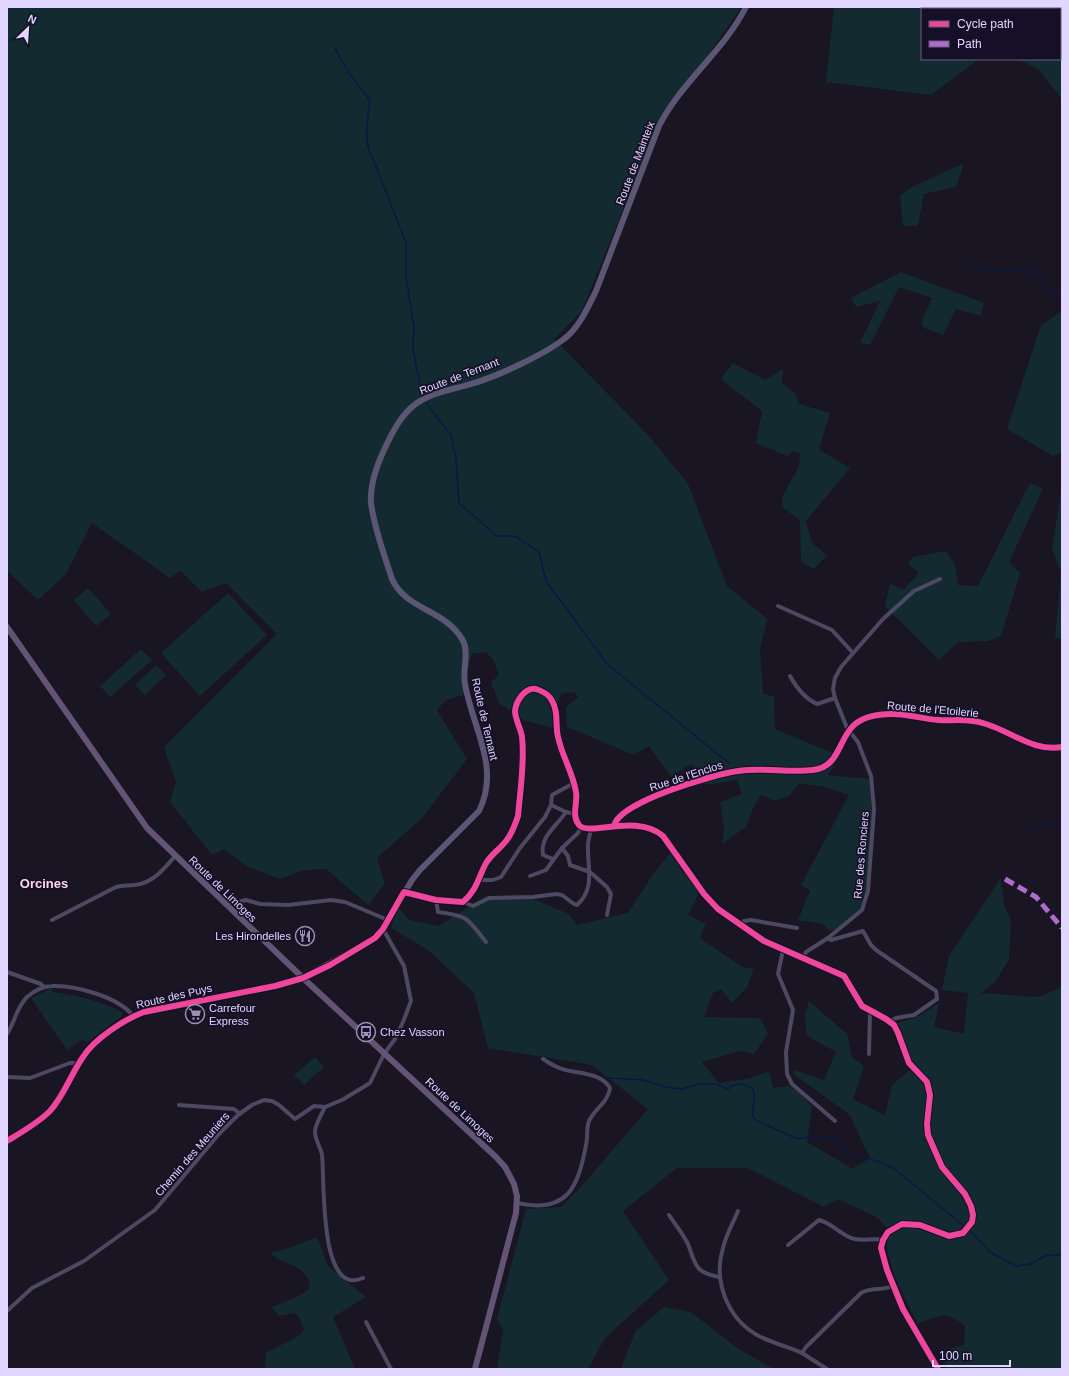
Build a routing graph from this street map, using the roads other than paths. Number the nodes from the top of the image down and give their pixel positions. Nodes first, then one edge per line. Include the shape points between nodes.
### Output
1 (746, 7) edge
2 (565, 339) joint
3 (940, 579) dead end
4 (778, 606) dead end
5 (7, 627) edge
6 (853, 653) junction
7 (790, 676) dead end
8 (835, 698) junction
9 (849, 730) junction
10 (1062, 747) edge
11 (574, 782) junction
12 (550, 805) junction
13 (566, 812) junction
14 (575, 814) junction
15 (614, 826) junction
16 (581, 827) junction
17 (591, 830) junction
18 (562, 848) junction
19 (175, 856) junction
20 (553, 859) junction
21 (590, 872) junction
22 (530, 876) dead end
23 (480, 880) junction
24 (404, 892) junction
25 (436, 900) junction
26 (463, 902) junction
27 (226, 905) junction
28 (608, 915) dead end
29 (52, 920) dead end
30 (388, 920) junction
31 (740, 925) junction
32 (797, 928) dead end
33 (383, 929) junction
34 (828, 938) junction
35 (486, 942) dead end
36 (783, 950) junction
37 (803, 958) junction
38 (7, 972) edge
39 (303, 978) junction
40 (44, 987) junction
41 (870, 1012) junction
42 (133, 1016) junction
43 (890, 1021) junction
44 (7, 1034) edge
45 (384, 1054) junction
46 (869, 1054) dead end
47 (543, 1059) dead end
48 (80, 1063) junction
49 (7, 1077) edge
50 (179, 1105) dead end
51 (325, 1107) junction
52 (240, 1114) junction
53 (835, 1121) dead end
54 (7, 1141) edge
55 (517, 1203) junction
56 (738, 1211) dead end
57 (669, 1215) dead end
58 (883, 1240) junction
59 (788, 1245) dead end
60 (719, 1277) junction
61 (363, 1278) dead end
62 (893, 1286) junction
63 (7, 1311) edge
64 (366, 1322) dead end
65 (802, 1353) junction
66 (391, 1369) edge
67 (475, 1369) edge
68 (827, 1369) edge
69 (938, 1369) edge

1 - 2 main road, Route de Mainteix via 726,39 678,93 658,126 596,291 584,315
2 - 24 main road, Route de Ternant via 523,362 476,383 420,401 398,424 379,460 371,501 392,579 404,598 439,616 463,639 466,652 465,684 480,734 487,771 485,795 479,811 420,870
3 - 6 street via 914,591 883,619
4 - 6 street via 832,630
5 - 19 main road, Route de Limoges via 147,828
6 - 8 street via 835,678
7 - 8 street via 794,684 817,704
8 - 9 street, Rue des Ronciers
9 - 10 street, Route de l'Etoilerie via 862,720 882,715 907,715 985,723 1036,746 1052,749
9 - 15 street, Rue de l'Enclos via 832,762 825,767 801,771 755,770 719,774 639,802 622,813
9 - 34 street, Rue des Ronciers via 865,757 874,792 868,891 862,910
11 - 12 street via 552,795
11 - 14 street via 577,794
11 - 23 street via 557,736 556,709 551,698 534,689 525,692 519,699 515,711 522,738 518,816 505,842 485,865
12 - 13 street
12 - 23 street via 545,817 501,877
13 - 14 street
13 - 20 street via 549,831 542,846 543,856
14 - 16 street
15 - 17 street
15 - 31 street via 642,825 657,831 704,894
16 - 17 street
16 - 18 street
17 - 21 street via 588,843
18 - 20 street
18 - 21 street via 568,856 570,865
19 - 27 main road, Route de Limoges
19 - 29 street via 162,872 149,881 116,887
20 - 22 street via 546,870
21 - 26 street via 587,893 577,904 556,894 489,898 473,906
21 - 28 street via 611,894
23 - 26 street
24 - 25 street
24 - 30 main road, Route de Ternant
25 - 26 street
25 - 35 street via 438,912 460,915 467,919
27 - 30 street via 246,900 288,906 332,900 345,902
27 - 39 main road, Route de Limoges
30 - 33 main road, Route de Ternant
31 - 32 street via 751,920
31 - 36 street
33 - 39 main road, Route de Ternant via 376,938
33 - 45 street, Chemin des Meuniers via 404,966 411,1001 400,1028
34 - 37 street, Rue des Ronciers via 806,952
34 - 43 street via 841,939 864,931 871,945 882,955 936,991 938,996 920,1012
36 - 37 street
36 - 53 street via 778,974 793,1010 786,1052 787,1074 792,1084
37 - 41 street via 844,976 862,1006
38 - 40 street
39 - 42 main road, Route des Puys
39 - 45 main road, Route de Limoges
40 - 42 street via 52,986 100,995 127,1009
40 - 44 street via 27,997 19,1006
41 - 43 street
41 - 46 street
42 - 48 main road, Route des Puys via 91,1047
43 - 58 street via 898,1033 909,1063 927,1082 930,1095 928,1135 942,1167 965,1194 973,1215 968,1228 949,1236 920,1225 902,1224 888,1232
45 - 51 street, Chemin des Meuniers via 370,1084
45 - 55 main road, Route de Limoges via 505,1167 514,1184
47 - 55 street via 558,1068 602,1079 610,1088 609,1094 590,1120 587,1143 574,1187 558,1203
48 - 49 street via 70,1063 30,1078
48 - 54 main road, Route des Puys via 49,1112
50 - 52 street via 234,1109
51 - 52 street, Chemin des Meuniers via 314,1106 295,1119 279,1105 264,1100
51 - 61 street via 315,1132 322,1155 324,1222 336,1269 349,1280 355,1282
52 - 63 street, Chemin des Meuniers via 219,1134 155,1210 84,1261 32,1288
55 - 67 main road, Route de Limoges via 514,1227
56 - 60 street via 722,1249
57 - 60 street via 684,1236 695,1265 701,1272
58 - 59 street via 853,1239 828,1222 819,1220
58 - 62 street via 882,1253
60 - 65 street via 728,1305 746,1328 765,1339
62 - 65 street via 886,1290 861,1292
62 - 69 street via 910,1322
64 - 66 street
65 - 68 street

